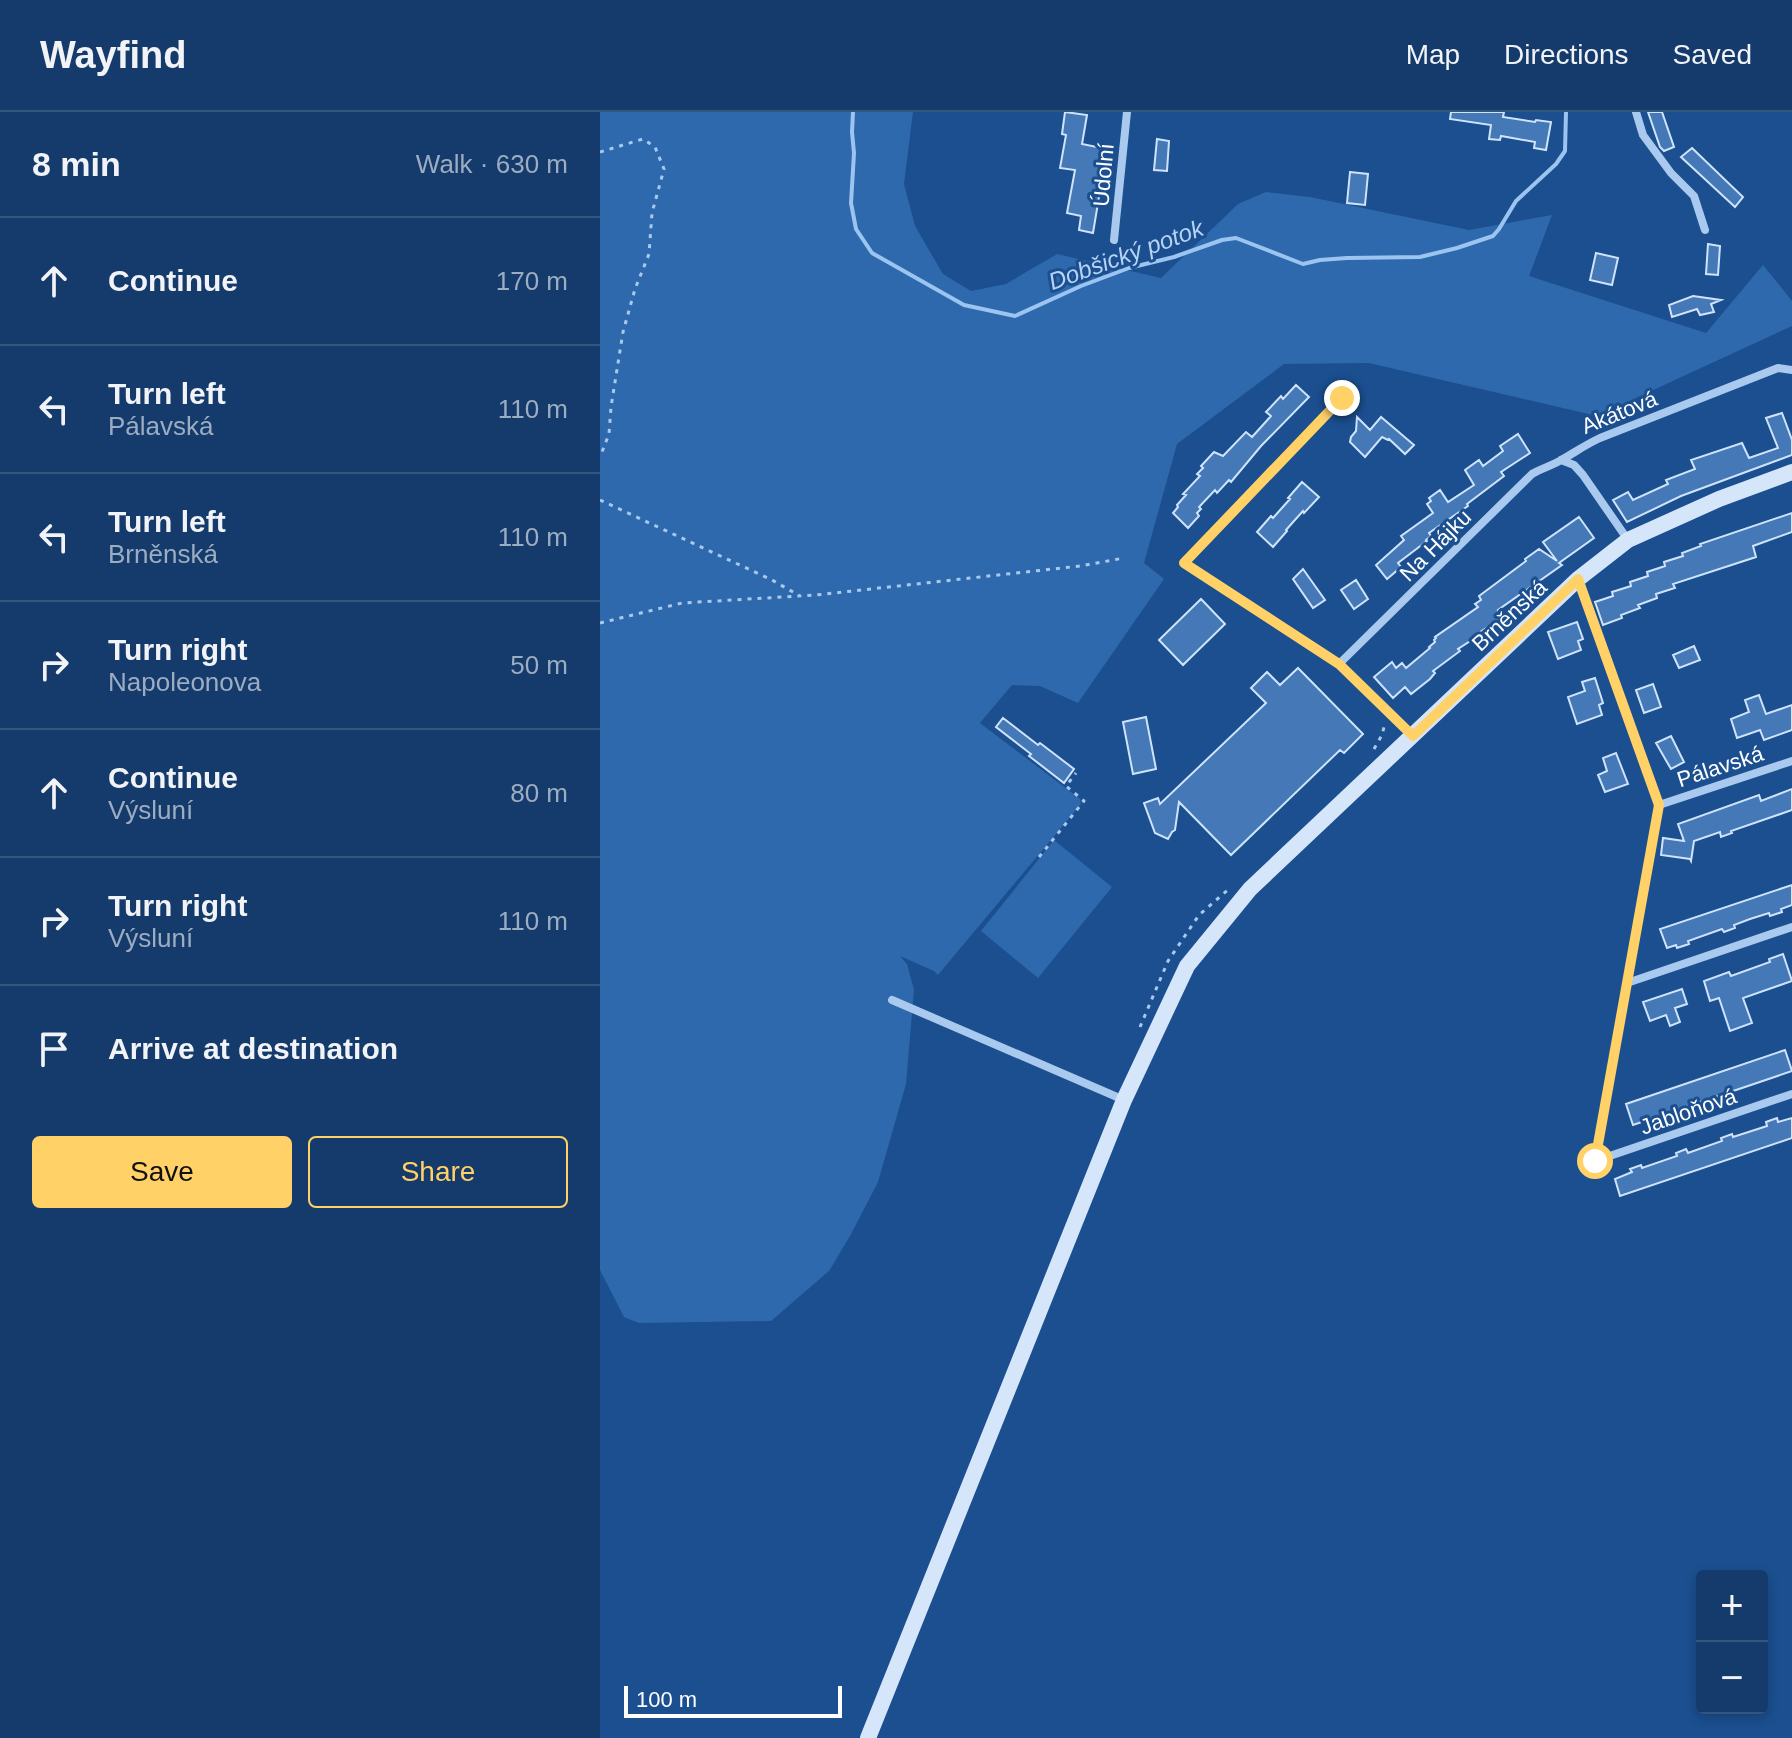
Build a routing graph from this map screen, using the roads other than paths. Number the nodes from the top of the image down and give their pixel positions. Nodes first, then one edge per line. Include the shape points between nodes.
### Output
1 (1127, 112) edge
2 (1636, 112) edge
3 (1705, 230) dead end
4 (1114, 240) dead end
5 (1792, 370) edge
6 (1342, 398) dead end
7 (1561, 460) junction
8 (1792, 472) edge
9 (1628, 540) junction
10 (1578, 579) junction
11 (1339, 664) junction
12 (1413, 736) junction
13 (1792, 761) edge
14 (1659, 805) junction
15 (1792, 927) edge
16 (1627, 983) junction
17 (892, 1000) dead end
18 (1792, 1094) edge
19 (1124, 1100) junction
20 (868, 1738) edge

1 - 4 street, Údolní
2 - 3 street via 1643,135 1694,196
5 - 7 street, Akátová via 1778,368 1600,438
6 - 11 street via 1184,563
7 - 9 street, Akátová via 1583,475
7 - 11 street, Na Hájku via 1532,474
8 - 9 main road, Brněnská
9 - 10 main road, Brněnská
10 - 12 main road, Brněnská
10 - 14 street, Pálavská
11 - 12 street
12 - 19 main road, Brněnská via 1250,889 1187,966
13 - 14 street, Pálavská
14 - 16 street
15 - 16 street
16 - 18 street, Jabloňová via 1595,1161
17 - 19 street
19 - 20 main road, Brněnská

